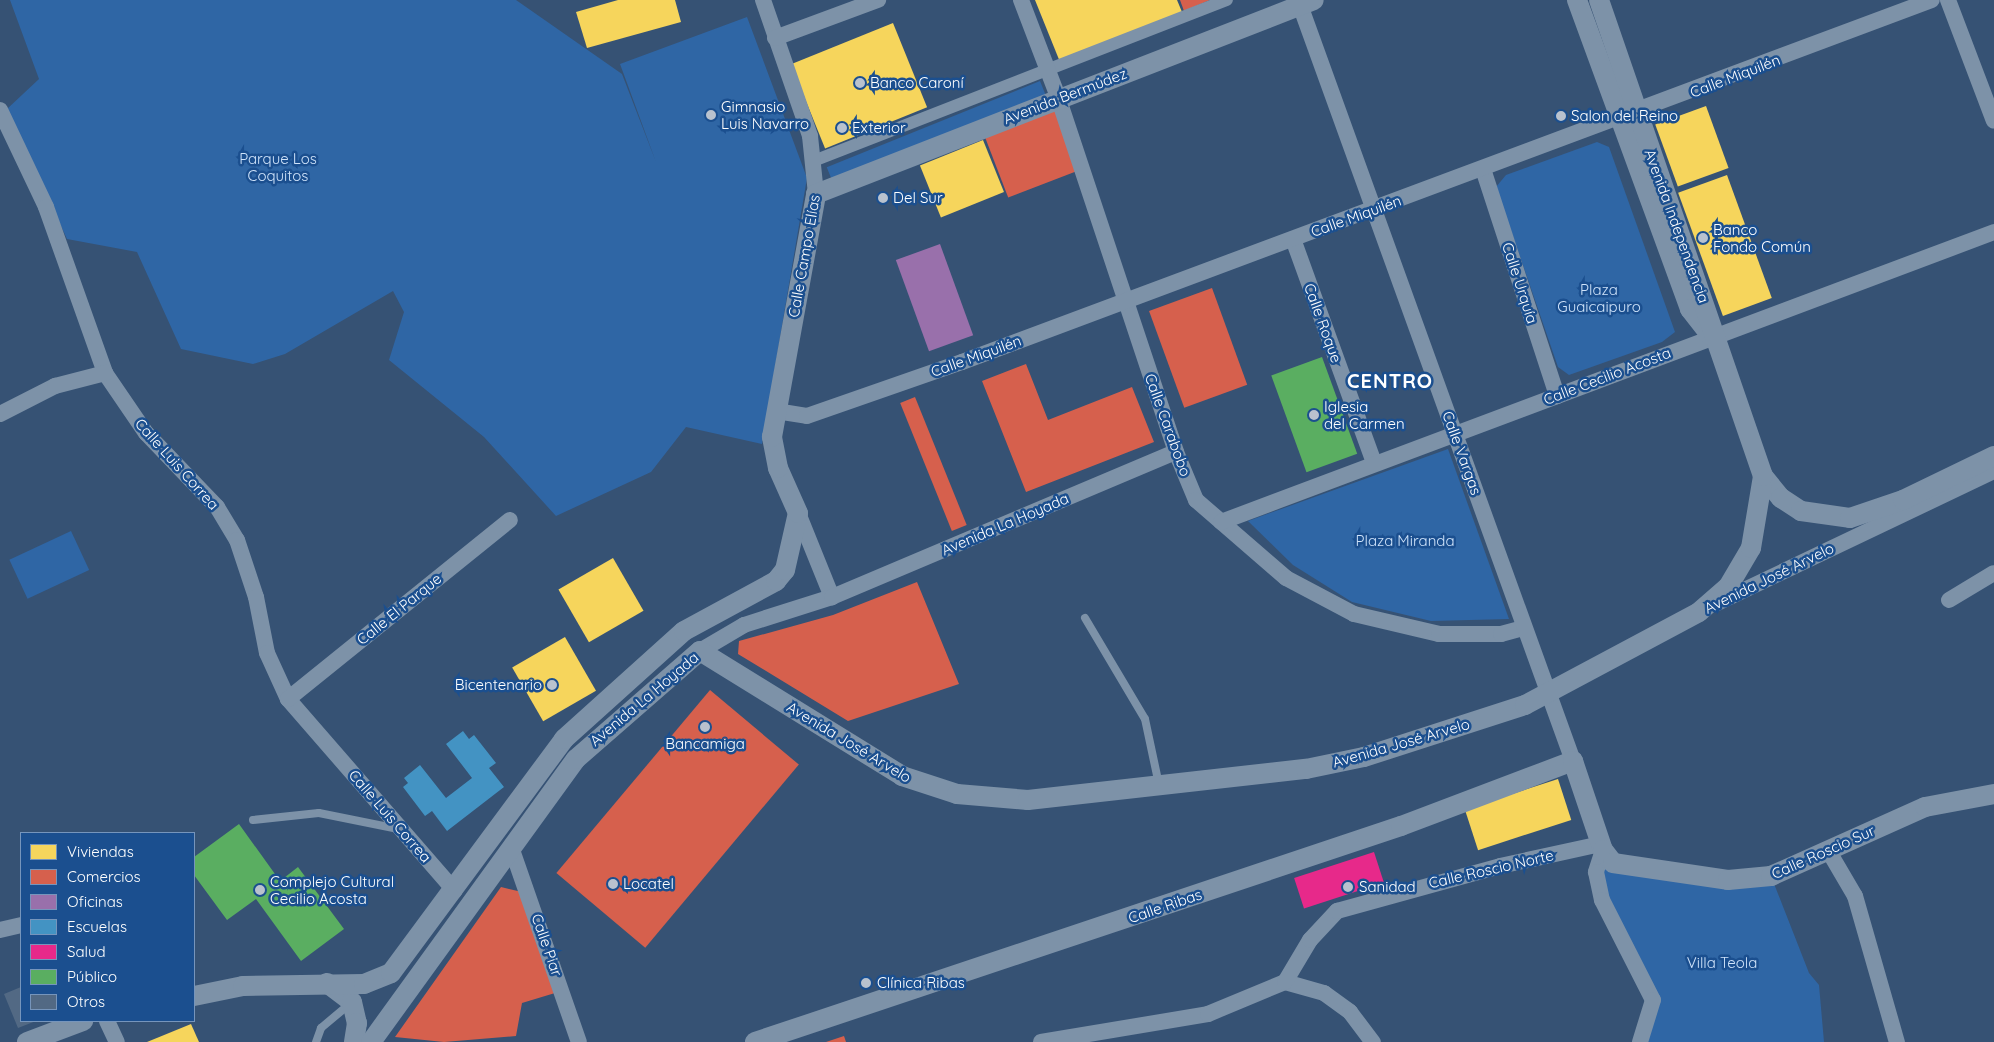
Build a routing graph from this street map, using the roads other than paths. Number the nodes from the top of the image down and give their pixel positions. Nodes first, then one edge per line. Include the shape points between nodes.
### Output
1 (762, 0) edge
2 (878, 0) edge
3 (1021, 0) edge
4 (1227, 0) edge
5 (1577, 0) edge
6 (1599, 0) edge
7 (1932, 0) edge
8 (1948, 0) edge
9 (1307, 3) edge
10 (776, 38) junction
11 (1048, 67) junction
12 (1058, 97) junction
13 (0, 110) edge
14 (1637, 113) junction
15 (1618, 120) junction
16 (1994, 121) edge
17 (816, 160) junction
18 (1483, 170) junction
19 (816, 194) junction
20 (1373, 210) junction
21 (1994, 232) edge
22 (1293, 239) junction
23 (1125, 301) junction
24 (1711, 336) junction
25 (105, 373) junction
26 (1557, 396) junction
27 (776, 411) junction
28 (0, 414) edge
29 (1455, 433) junction
30 (1176, 452) junction
31 (1994, 456) edge
32 (1374, 462) junction
33 (1994, 471) edge
34 (1763, 476) junction
35 (798, 513) junction
36 (510, 520) dead end
37 (1221, 522) junction
38 (1994, 573) edge
39 (832, 597) junction
40 (1949, 600) dead end
41 (1699, 612) junction
42 (1085, 618) dead end
43 (1524, 628) junction
44 (700, 651) junction
45 (288, 699) junction
46 (1573, 761) junction
47 (1159, 785) junction
48 (1994, 794) edge
49 (253, 820) dead end
50 (402, 830) junction
51 (1602, 847) junction
52 (512, 850) junction
53 (1828, 850) junction
54 (455, 891) junction
55 (20, 925) edge
56 (0, 930) edge
57 (1285, 982) junction
58 (327, 983) junction
59 (195, 996) edge
60 (352, 1002) junction
61 (80, 1022) edge
62 (107, 1022) edge
63 (1363, 1035) edge
64 (27, 1042) edge
65 (117, 1042) edge
66 (316, 1042) edge
67 (354, 1042) edge
68 (371, 1042) edge
69 (579, 1042) edge
70 (755, 1042) edge
71 (1041, 1042) edge
72 (1373, 1042) edge
73 (1640, 1042) edge
74 (1898, 1042) edge

1 - 10 street, Calle Campo Elías
2 - 10 street
3 - 11 street, Calle Carabobo
4 - 11 street
5 - 15 street, Avenida Independencia
6 - 14 street, Avenida Independencia
7 - 14 street, Calle Miquilén
8 - 16 street
9 - 12 street, Avenida Bermúdez
9 - 20 street, Calle Vargas
10 - 17 street, Calle Campo Elías
11 - 12 street, Calle Carabobo
11 - 17 street
12 - 19 street, Avenida Bermúdez
12 - 23 street, Calle Carabobo
13 - 25 street, Calle Luis Correa via 46,207
14 - 15 street, Calle Miquilén
14 - 24 street, Avenida Independencia via 1706,303
15 - 18 street, Calle Miquilén
15 - 24 street, Avenida Independencia via 1690,309
17 - 19 street, Calle Campo Elías
18 - 20 street, Calle Miquilén
18 - 26 street, Calle Urquía
19 - 27 street, Calle Campo Elías
20 - 22 street, Calle Miquilén
20 - 29 street, Calle Vargas
21 - 24 street, Calle Cecilio Acosta
22 - 23 street, Calle Miquilén
22 - 32 street, Calle Roque
23 - 27 street, Calle Miquilén via 807,416
23 - 30 street, Calle Carabobo
24 - 26 street, Calle Cecilio Acosta
24 - 34 street
25 - 28 street via 55,386
25 - 45 street, Calle Luis Correa via 146,433 217,507 237,540 256,597 267,653
26 - 29 street, Calle Cecilio Acosta
27 - 35 street, Calle Campo Elías via 774,451
29 - 32 street, Calle Cecilio Acosta
29 - 43 street, Calle Vargas
30 - 37 street, Calle Carabobo via 1196,500
30 - 39 street, Avenida La Hoyada
31 - 34 street, Avenida José Arvelo via 1903,500 1850,518 1824,517 1796,508
32 - 37 street, Calle Cecilio Acosta
33 - 41 street, Avenida José Arvelo
34 - 41 street via 1750,548 1728,587
35 - 39 street
35 - 54 street, Avenida La Hoyada via 791,555 776,581 684,631 564,739
36 - 45 street, Calle El Parque
37 - 43 street, Calle Carabobo via 1286,578 1354,614 1439,634 1501,634
38 - 40 street
39 - 44 street, Avenida La Hoyada via 744,625
41 - 47 street, Avenida José Arvelo via 1525,705 1364,756 1306,769
42 - 47 lane via 1145,719
43 - 46 street, Calle Vargas
44 - 47 street, Avenida José Arvelo via 902,776 930,787 1028,800
44 - 52 street, Avenida La Hoyada via 576,759
45 - 50 street, Calle Luis Correa
46 - 51 street
46 - 70 street, Calle Ribas via 1401,826
48 - 53 street, Calle Roscio Sur via 1958,798 1902,816
49 - 50 lane via 319,813
50 - 54 street, Calle Luis Correa
51 - 53 street, Calle Roscio Sur via 1613,863 1625,868 1747,881 1771,876
51 - 57 street, Calle Roscio Norte via 1490,868 1337,911 1310,940
51 - 73 street via 1596,872 1602,900 1652,1000
52 - 68 street, Avenida La Hoyada
52 - 69 street, Calle Piar
53 - 74 street via 1855,896
54 - 58 street, Avenida La Hoyada via 391,973 364,984
55 - 56 street
57 - 63 street via 1324,993
57 - 71 street via 1189,1021
58 - 59 street, Avenida La Hoyada via 244,986
58 - 60 street
60 - 66 lane via 321,1028
60 - 67 street via 357,1023
61 - 64 street
62 - 65 street
63 - 72 street

